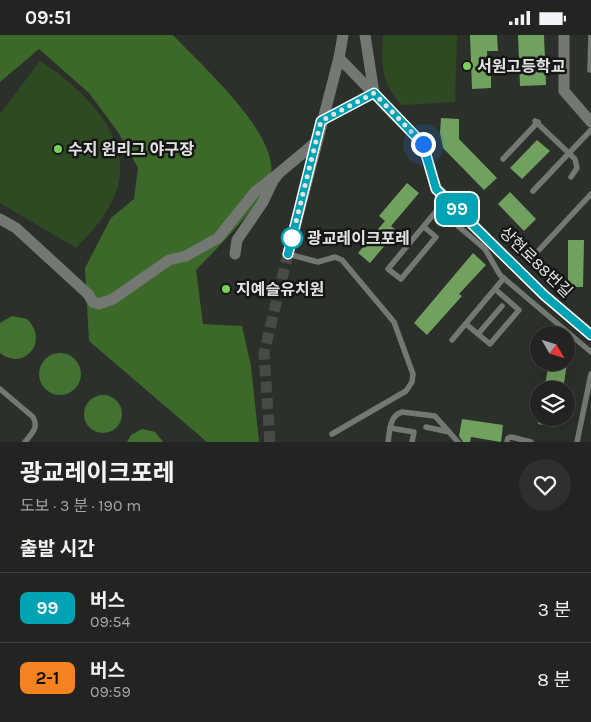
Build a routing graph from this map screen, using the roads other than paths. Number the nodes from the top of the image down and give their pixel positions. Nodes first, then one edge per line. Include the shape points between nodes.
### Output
1 (343, 35) edge
2 (366, 35) edge
3 (564, 35) edge
4 (591, 35) edge
5 (339, 57) junction
6 (590, 70) edge
7 (374, 93) junction
8 (321, 121) junction
9 (591, 123) edge
10 (591, 129) edge
11 (316, 143) junction
12 (569, 153) junction
13 (503, 159) dead end
14 (278, 173) junction
15 (571, 177) dead end
16 (533, 191) dead end
17 (591, 194) edge
18 (0, 219) edge
19 (424, 227) junction
20 (539, 250) dead end
21 (235, 254) dead end
22 (288, 254) joint
23 (504, 278) junction
24 (495, 289) junction
25 (502, 306) dead end
26 (466, 324) junction
27 (478, 334) junction
28 (591, 335) edge
29 (452, 340) dead end
30 (591, 352) edge
31 (591, 374) edge
32 (0, 389) edge
33 (426, 427) dead end
34 (390, 428) junction
35 (449, 432) junction
36 (332, 434) dead end
37 (25, 442) edge
38 (388, 442) edge
39 (412, 442) edge
40 (458, 442) edge
41 (507, 442) edge
42 (531, 442) edge
43 (577, 442) edge

1 - 5 street
2 - 7 street
3 - 9 street via 564,91
4 - 6 lane
5 - 7 street, 상현로88번길
5 - 8 street
7 - 8 lane
7 - 28 street, 상현로88번길 via 423,144 436,189 544,295
8 - 11 street
10 - 12 lane
11 - 14 street
11 - 22 street
12 - 13 lane via 536,121
12 - 15 lane via 577,163
12 - 16 lane
14 - 18 street via 255,192 218,238 186,256 169,261 113,299 99,304 93,302 16,228
14 - 21 street via 237,240
17 - 20 lane
19 - 19 lane via 388,269 401,279 436,237
19 - 23 lane via 438,209 485,249
22 - 36 lane via 318,262 335,257 342,260 394,322 413,374 406,391
23 - 24 lane
23 - 30 lane
24 - 26 lane
24 - 27 lane via 519,310 490,344
25 - 27 lane
26 - 27 lane
26 - 29 lane
31 - 43 lane
32 - 37 lane via 36,422 36,428
33 - 35 lane
34 - 35 lane via 394,417 402,412 435,416
34 - 38 lane
34 - 39 lane via 414,432
35 - 40 lane
41 - 42 lane via 511,437

